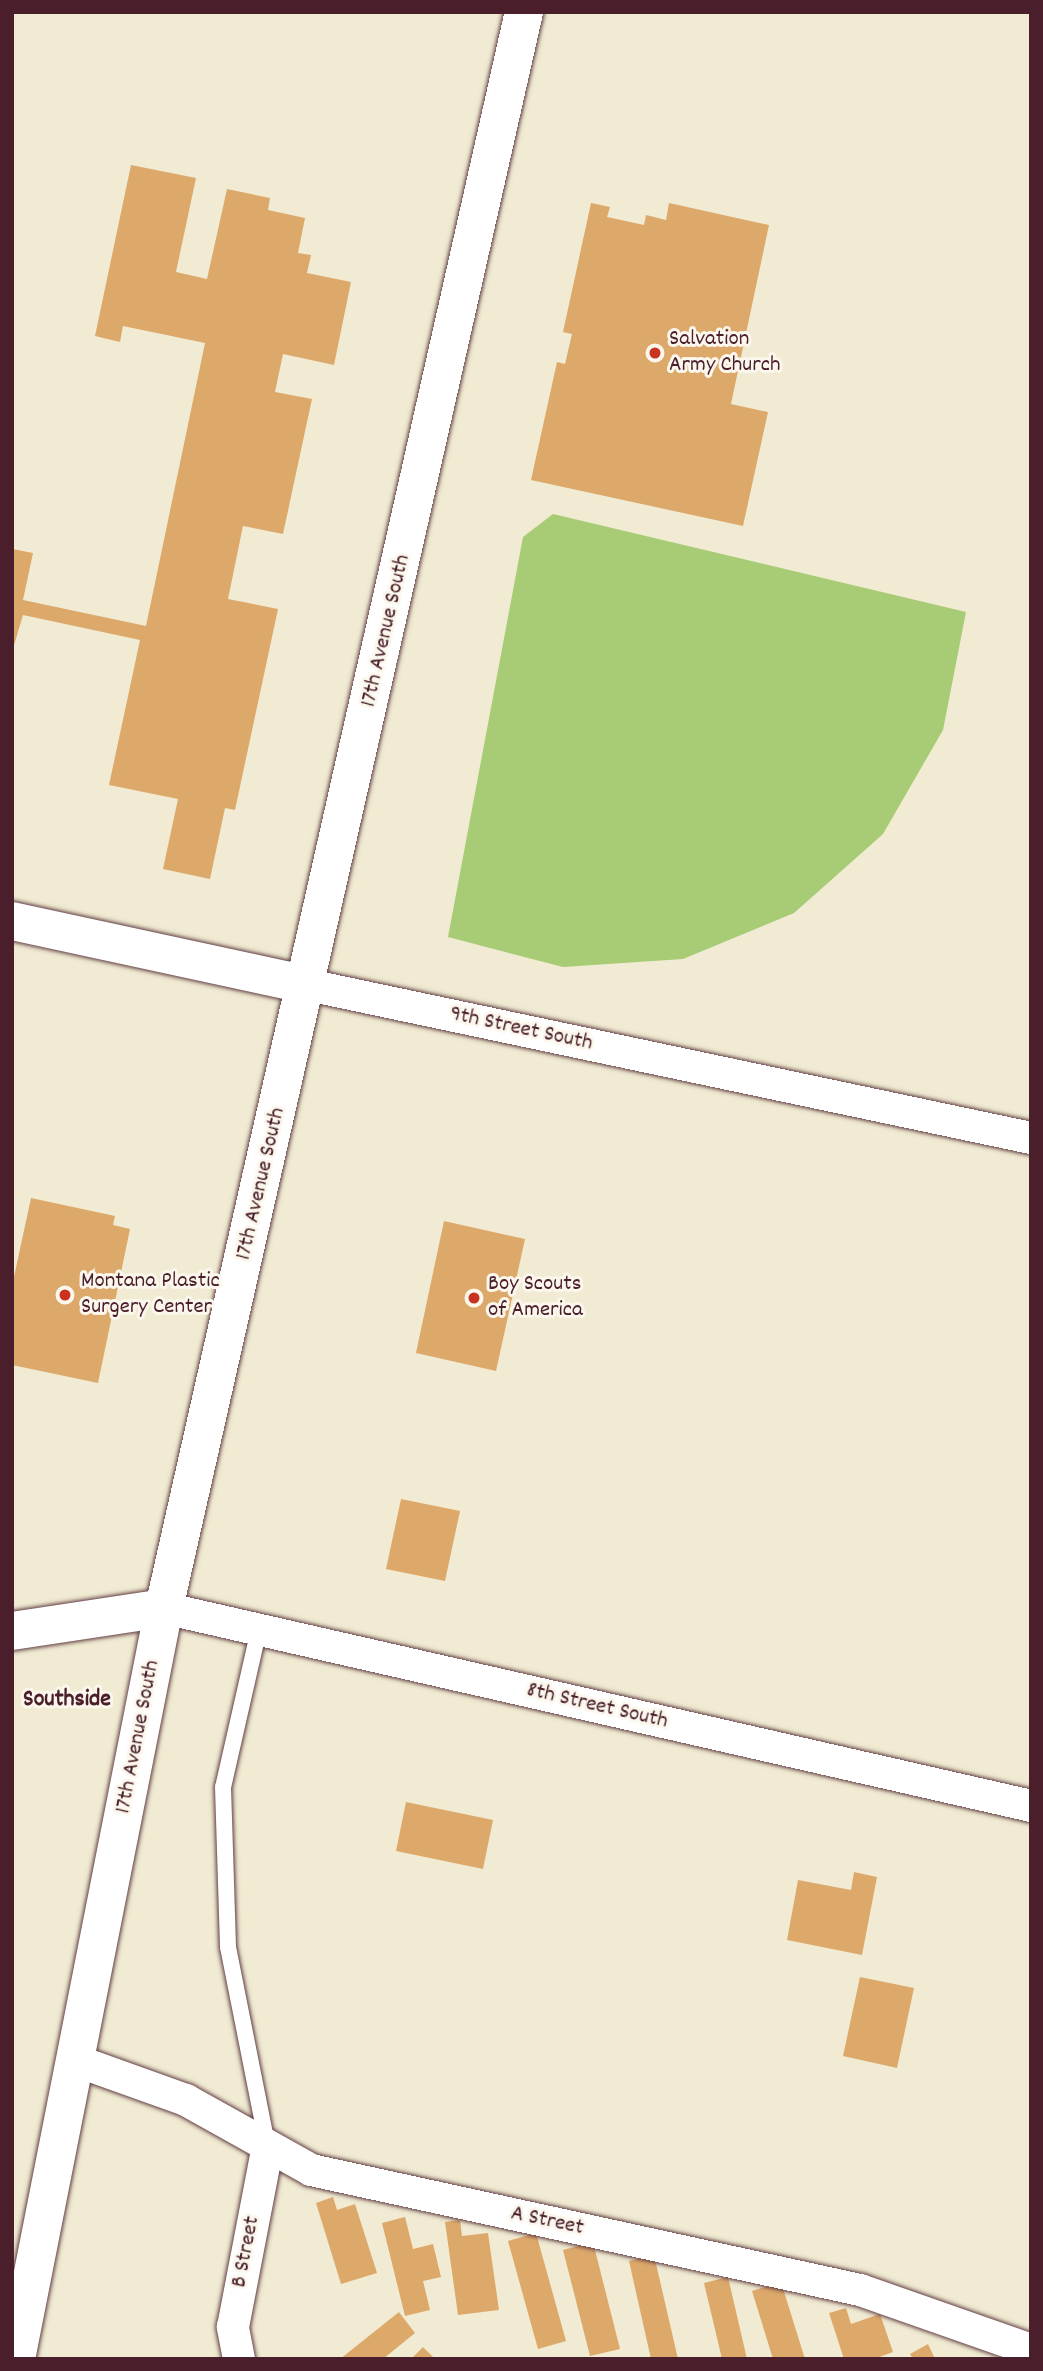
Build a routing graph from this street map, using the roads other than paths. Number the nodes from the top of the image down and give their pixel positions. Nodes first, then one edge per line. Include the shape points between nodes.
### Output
1 (524, 12) edge
2 (12, 921) edge
3 (308, 985) junction
4 (1031, 1138) edge
5 (164, 1608) junction
6 (259, 1629) junction
7 (12, 1631) edge
8 (1031, 1806) edge
9 (77, 2061) junction
10 (268, 2146) junction
11 (1031, 2350) edge
12 (16, 2359) edge
13 (239, 2359) edge

1 - 3 street, 17th Avenue South
2 - 3 street, 9th Street South
3 - 4 street, 9th Street South
3 - 5 street, 17th Avenue South
5 - 6 street, 8th Street South
5 - 7 street
5 - 9 street, 17th Avenue South
6 - 8 street, 8th Street South
6 - 10 lane via 223,1787 228,1947
9 - 10 street, A Street via 186,2100
9 - 12 street, 17th Avenue South
10 - 11 street, A Street via 311,2171 860,2290
10 - 13 street, B Street via 233,2327

